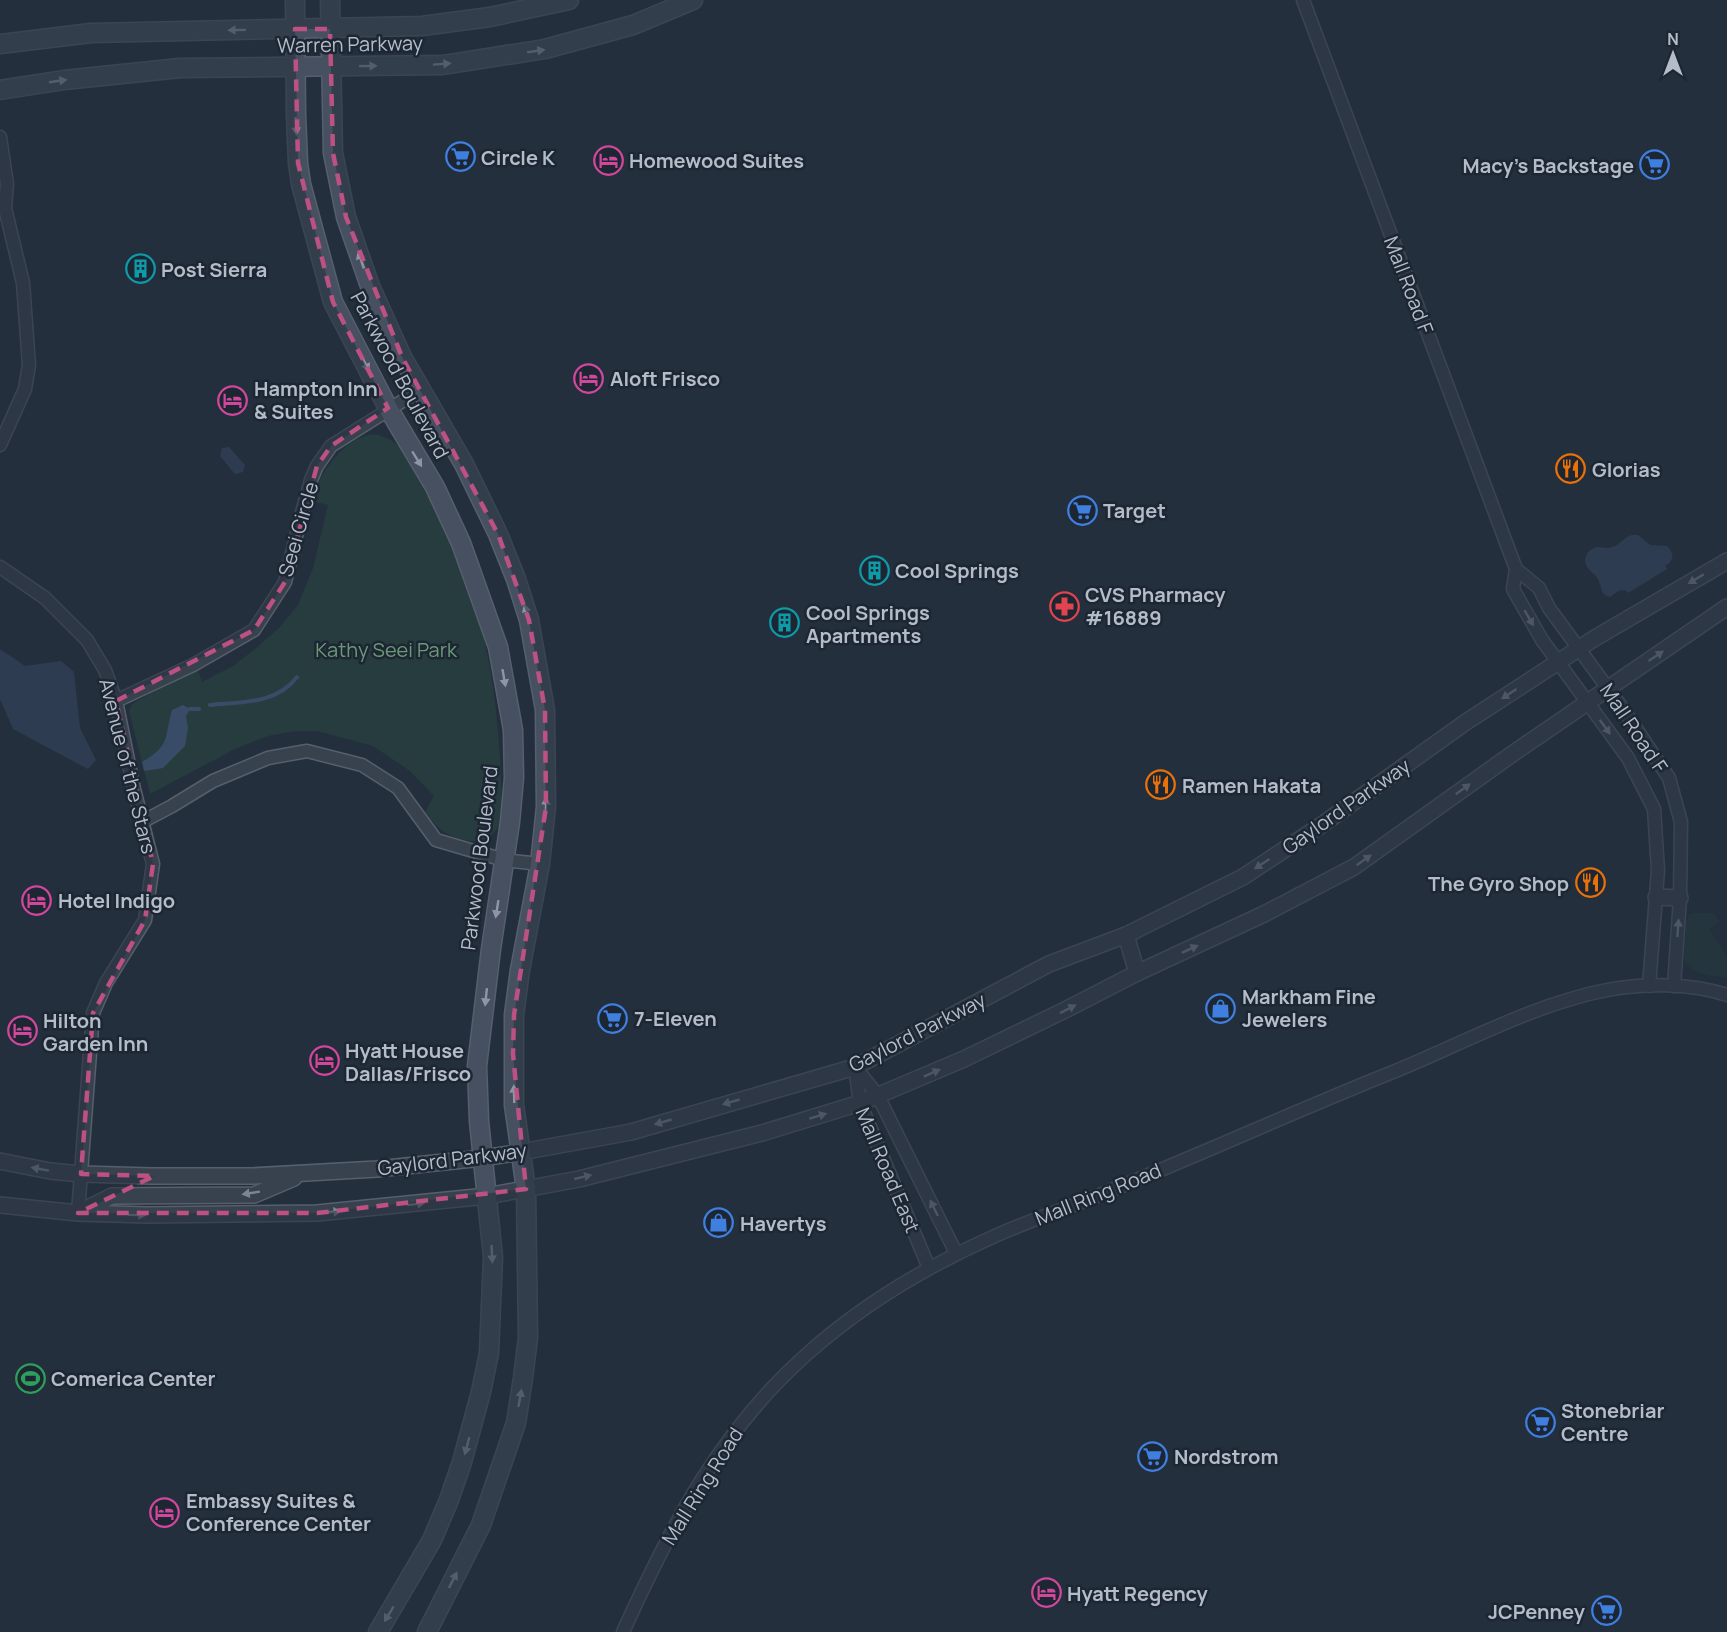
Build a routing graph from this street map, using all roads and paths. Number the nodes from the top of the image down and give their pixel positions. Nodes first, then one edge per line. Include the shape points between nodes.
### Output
1 (295, 0) edge
2 (330, 0) edge
3 (569, 0) edge
4 (693, 0) edge
5 (1303, 0) edge
6 (295, 29) junction
7 (330, 29) junction
8 (0, 44) edge
9 (330, 67) junction
10 (295, 68) junction
11 (0, 90) edge
12 (0, 137) edge
13 (2, 204) edge
14 (420, 390) junction
15 (388, 408) junction
16 (0, 445) edge
17 (1727, 561) edge
18 (0, 567) edge
19 (1516, 569) junction
20 (1727, 607) edge
21 (1579, 649) junction
22 (1558, 663) junction
23 (1608, 688) junction
24 (116, 701) junction
25 (1587, 703) junction
26 (142, 822) junction
27 (504, 860) junction
28 (540, 864) junction
29 (1656, 897) junction
30 (1680, 898) junction
31 (1126, 935) junction
32 (1137, 973) junction
33 (1649, 986) junction
34 (1674, 986) junction
35 (1727, 995) edge
36 (855, 1067) junction
37 (878, 1096) junction
38 (860, 1103) junction
39 (521, 1152) junction
40 (483, 1158) junction
41 (0, 1161) edge
42 (305, 1173) junction
43 (81, 1174) junction
44 (526, 1189) junction
45 (487, 1196) junction
46 (0, 1205) edge
47 (78, 1213) junction
48 (956, 1253) junction
49 (929, 1268) junction
50 (378, 1632) edge
51 (427, 1632) edge
52 (623, 1632) edge

1 - 6 main road, Parkwood Boulevard
2 - 7 main road, Parkwood Boulevard
3 - 7 main road, Warren Parkway via 458,23
9 -> 4 main road, Warren Parkway via 443,65 545,49 633,25
5 - 19 street, Mall Road F
6 - 7 main road, Warren Parkway
6 -> 8 main road, Warren Parkway via 92,33
6 - 10 main road, Parkwood Boulevard
7 - 9 main road, Parkwood Boulevard
9 - 10 main road, Warren Parkway
14 -> 9 main road, Parkwood Boulevard via 370,286 346,216 333,153
11 -> 10 main road, Warren Parkway via 180,68
10 -> 15 main road, Parkwood Boulevard via 298,164 333,302
12 - 13 street via 7,184
13 - 16 street via 23,283 29,365 25,389
14 - 15 street, Seei Circle
28 -> 14 main road, Parkwood Boulevard via 546,807 545,710 530,621 482,498
15 - 24 street, Seei Circle via 331,446 317,466 285,582 254,630 193,665
15 -> 27 main road, Parkwood Boulevard via 435,487 461,543 498,647 513,730 514,778
17 -> 21 street, Gaylord Parkway
18 - 24 street, Avenue of the Stars via 45,598 87,640 105,670
19 - 21 street, Mall Road F via 1539,588
19 -> 22 street, Mall Road F via 1513,589
23 -> 20 street, Gaylord Parkway
21 - 22 street, Gaylord Parkway
21 - 23 street, Mall Road F
22 - 25 street, Mall Road F
22 -> 31 street, Gaylord Parkway via 1243,877
23 - 25 street, Gaylord Parkway
23 - 30 street, Mall Road F via 1669,778 1681,822
24 - 26 street, Avenue of the Stars
25 -> 29 street, Mall Road F via 1628,758 1654,809
32 -> 25 street, Gaylord Parkway via 1354,867
26 - 27 street via 213,781 268,758 307,751 362,765 398,788 435,840
26 - 43 street, Avenue of the Stars via 153,864 145,920 106,983 93,1013
27 - 28 street
27 -> 40 main road, Parkwood Boulevard via 477,1066
39 -> 28 main road, Parkwood Boulevard via 514,1105 514,1015
29 - 30 street
29 - 33 street, Mall Road F
34 -> 30 street, Mall Road F
31 - 32 street
31 - 36 street, Gaylord Parkway via 1049,964
37 -> 32 street, Gaylord Parkway via 995,1044
33 - 34 street, Mall Ring Road
33 - 48 street, Mall Ring Road via 1587,994 1534,1012
34 - 35 street, Mall Ring Road
36 - 37 street, Mall Road East
36 - 38 street, Mall Road East
36 -> 39 street, Gaylord Parkway via 631,1131
37 - 38 street, Gaylord Parkway
48 -> 37 street, Mall Road East
44 -> 38 street, Gaylord Parkway via 762,1133
38 - 49 street, Mall Road East
39 - 40 street, Gaylord Parkway
39 - 44 main road, Parkwood Boulevard
40 - 42 street, Gaylord Parkway
40 - 45 main road, Parkwood Boulevard
43 -> 41 street, Gaylord Parkway
42 - 43 street, Gaylord Parkway
42 -> 47 street via 254,1195 112,1196
43 - 47 street, Avenue of the Stars
44 - 45 street, Gaylord Parkway
51 -> 44 main road, Parkwood Boulevard via 481,1525 516,1423 528,1338
47 -> 45 street, Gaylord Parkway via 317,1213
45 -> 50 main road, Parkwood Boulevard via 493,1257 491,1323 481,1392 462,1462 432,1540
46 - 47 street, Gaylord Parkway
48 - 49 street, Mall Ring Road
49 - 52 street, Mall Ring Road via 830,1335 755,1407 725,1443 684,1508

